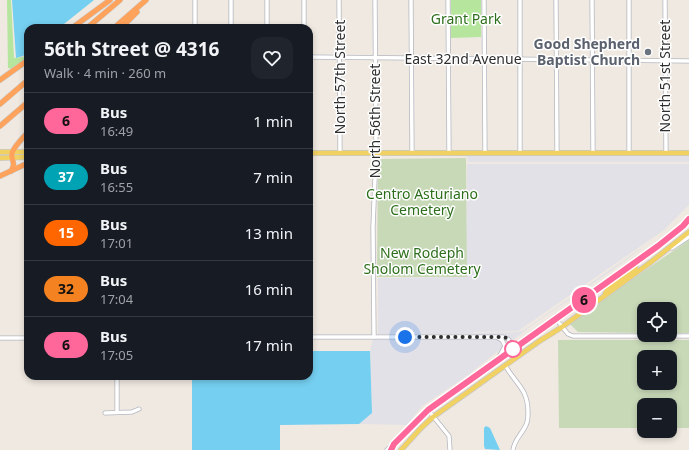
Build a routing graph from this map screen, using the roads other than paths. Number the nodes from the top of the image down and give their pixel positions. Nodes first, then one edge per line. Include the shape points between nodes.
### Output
1 (110, 0) edge
2 (120, 0) edge
3 (146, 0) edge
4 (149, 0) edge
5 (195, 0) edge
6 (231, 0) edge
7 (267, 0) edge
8 (304, 0) edge
9 (339, 0) edge
10 (375, 0) edge
11 (411, 0) edge
12 (448, 0) edge
13 (484, 0) edge
14 (520, 0) edge
15 (556, 0) edge
16 (592, 0) edge
17 (629, 0) edge
18 (665, 0) edge
19 (77, 24) edge
20 (93, 24) edge
21 (119, 24) edge
22 (125, 24) edge
23 (195, 24) edge
24 (231, 24) edge
25 (267, 24) edge
26 (304, 24) edge
27 (313, 57) edge
28 (339, 58) junction
29 (376, 58) junction
30 (412, 59) junction
31 (448, 59) junction
32 (484, 59) junction
33 (520, 59) junction
34 (556, 60) junction
35 (592, 61) junction
36 (629, 61) junction
37 (665, 61) junction
38 (689, 61) edge
39 (24, 63) edge
40 (0, 80) edge
41 (24, 83) edge
42 (0, 104) edge
43 (24, 105) edge
44 (0, 126) edge
45 (24, 138) edge
46 (0, 152) edge
47 (24, 153) edge
48 (313, 153) edge
49 (340, 153) junction
50 (376, 153) junction
51 (412, 153) junction
52 (449, 153) junction
53 (485, 153) junction
54 (520, 153) junction
55 (557, 153) junction
56 (593, 153) junction
57 (629, 153) junction
58 (666, 153) junction
59 (689, 153) edge
60 (12, 155) junction
61 (24, 156) edge
62 (0, 158) edge
63 (24, 165) edge
64 (11, 171) junction
65 (0, 176) edge
66 (689, 219) edge
67 (689, 232) edge
68 (689, 237) edge
69 (636, 262) junction
70 (651, 262) junction
71 (605, 296) junction
72 (556, 320) junction
73 (562, 327) junction
74 (689, 336) edge
75 (313, 337) edge
76 (374, 337) junction
77 (496, 337) junction
78 (0, 338) edge
79 (24, 338) edge
80 (515, 348) junction
81 (520, 355) junction
82 (497, 360) junction
83 (505, 365) junction
84 (117, 380) edge
85 (139, 409) dead end
86 (428, 410) junction
87 (117, 412) junction
88 (105, 413) dead end
89 (433, 417) junction
90 (394, 444) junction
91 (387, 450) edge
92 (391, 450) edge
93 (401, 450) edge
94 (450, 450) edge
95 (513, 450) edge

1 - 19 highway
2 - 20 highway
3 - 21 highway
4 - 22 highway
5 - 23 street
6 - 24 street
7 - 25 street
8 - 26 street
9 - 28 street, North 57th Street
10 - 29 street, North 56th Street
11 - 30 street
12 - 31 street
13 - 32 street
14 - 33 street
15 - 34 street
16 - 35 street
17 - 36 street
18 - 37 street, North 51st Street
27 - 28 street, East 32nd Avenue
28 - 29 street, East 32nd Avenue
28 - 49 street, North 57th Street
29 - 30 street, East 32nd Avenue
29 - 50 street, North 56th Street
30 - 31 street, East 32nd Avenue
30 - 51 street
31 - 32 street, East 32nd Avenue
31 - 52 street
32 - 33 street, East 32nd Avenue
32 - 53 street
33 - 34 street, East 32nd Avenue
33 - 54 street
34 - 35 street, East 32nd Avenue
34 - 55 street
35 - 36 street, East 32nd Avenue
35 - 56 street
36 - 37 street, East 32nd Avenue
36 - 57 street
37 - 38 street, East 32nd Avenue
37 - 58 street, North 51st Street
39 - 40 highway
41 - 42 highway
43 - 44 highway
45 - 60 highway
46 - 60 main road
47 - 60 main road
48 - 49 main road
49 - 50 main road
50 - 51 main road
50 - 76 street, North 56th Street via 373,227
51 - 52 main road
52 - 53 main road
53 - 54 main road
54 - 55 main road
55 - 56 main road
56 - 57 main road
57 - 58 main road
58 - 59 main road
60 - 61 main road
60 - 62 main road
60 - 64 highway via 14,166
63 - 64 highway
64 - 65 highway
66 - 69 main road
67 - 70 main road
68 - 70 street
69 - 71 main road via 635,270 608,289
69 - 72 main road
70 - 71 main road
71 - 73 main road
72 - 73 street
72 - 80 main road
73 - 74 street via 573,336
73 - 81 main road
75 - 76 street
76 - 77 street
77 - 80 street via 506,338
77 - 82 street via 502,340 505,346
78 - 79 street
80 - 81 street
80 - 82 main road
81 - 83 main road
82 - 86 main road
83 - 89 main road
83 - 95 street via 524,390 528,405 528,422
84 - 87 street
85 - 87 street via 132,412
86 - 89 street
86 - 90 main road
87 - 88 street
89 - 93 main road
89 - 94 street via 448,436
90 - 91 street
90 - 92 main road

